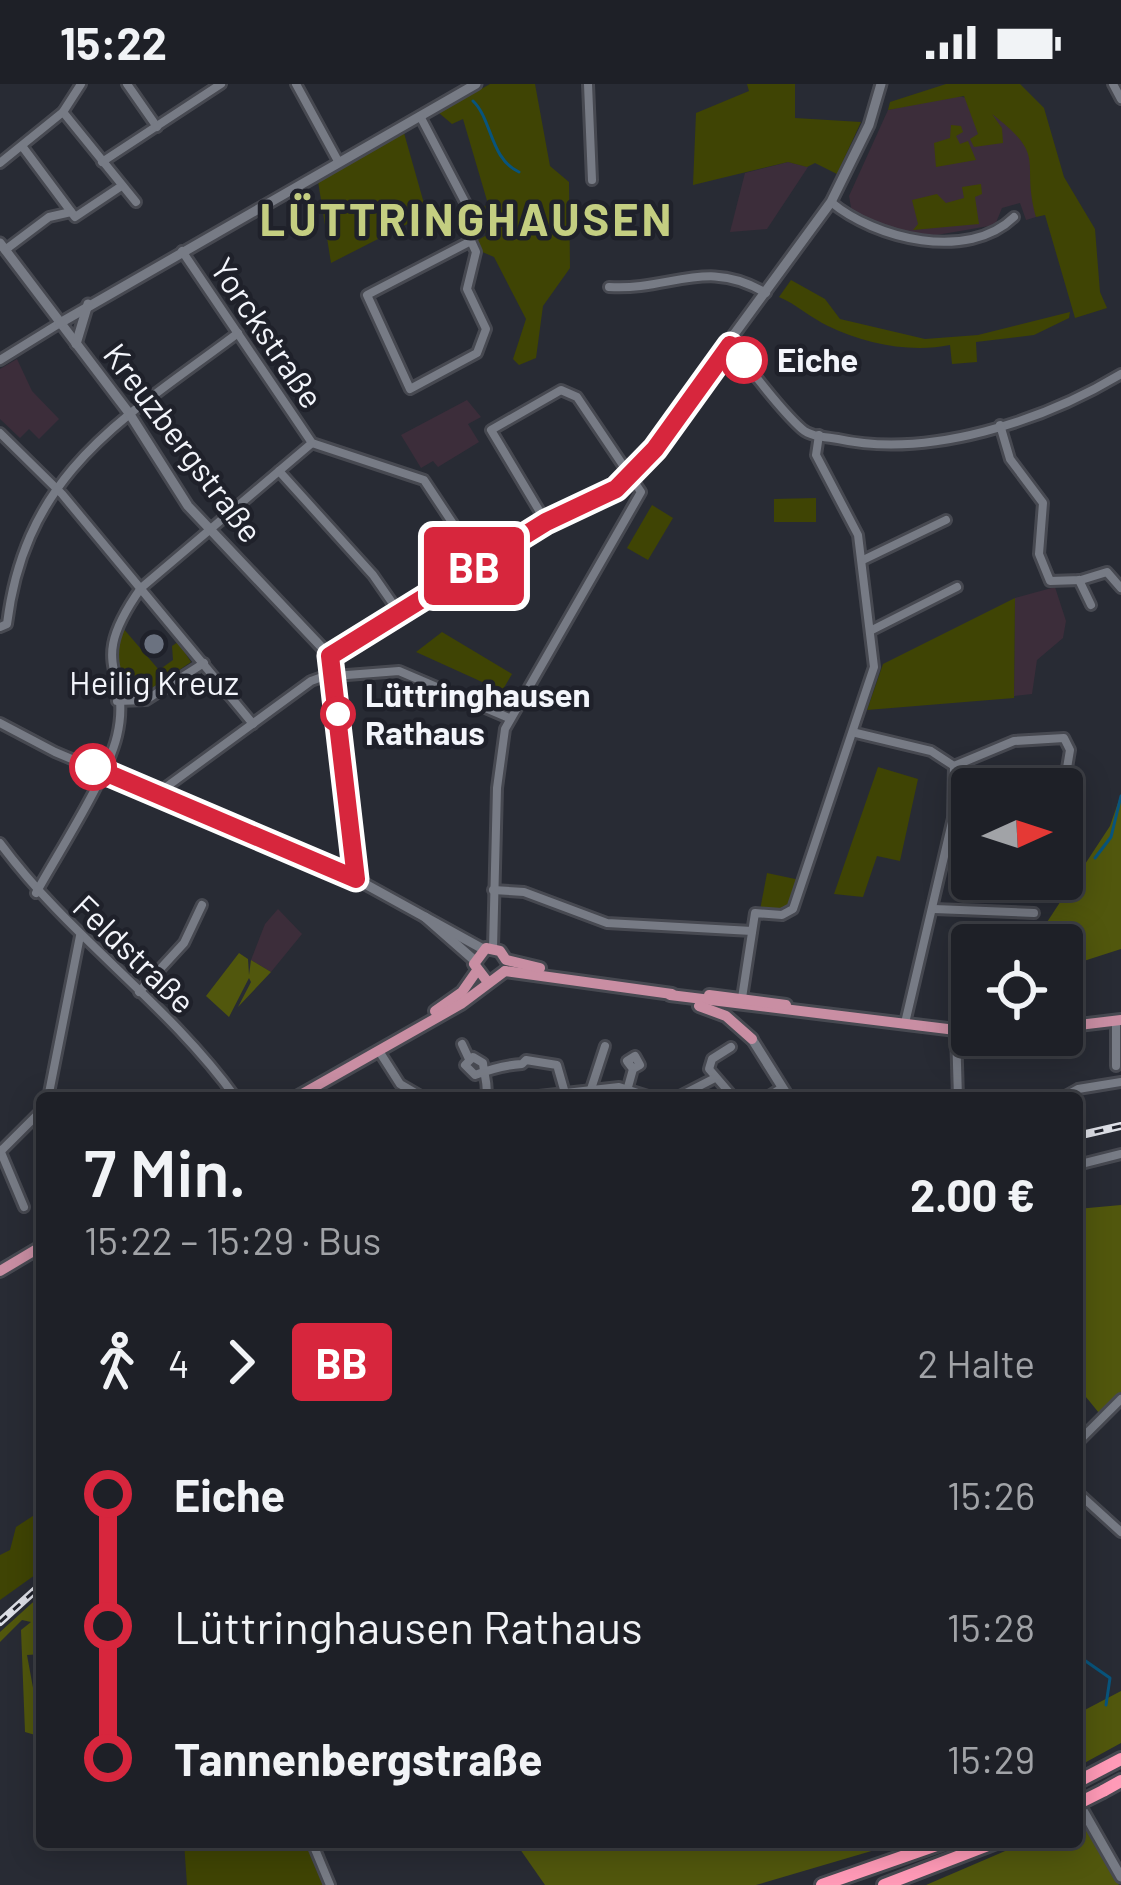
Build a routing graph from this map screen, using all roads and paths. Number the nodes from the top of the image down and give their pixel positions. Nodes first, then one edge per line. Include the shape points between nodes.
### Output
1 (81, 84) edge
2 (127, 84) edge
3 (221, 84) edge
4 (296, 84) edge
5 (476, 84) edge
6 (588, 84) edge
7 (881, 84) edge
8 (1113, 84) edge
9 (1121, 99) edge
10 (63, 112) junction
11 (420, 116) junction
12 (157, 128) junction
13 (22, 146) junction
14 (338, 161) junction
15 (102, 162) junction
16 (0, 163) edge
17 (592, 180) dead end
18 (121, 187) junction
19 (136, 202) dead end
20 (831, 202) junction
21 (71, 212) junction
22 (1015, 217) dead end
23 (471, 241) junction
24 (3, 246) edge
25 (181, 250) junction
26 (608, 287) dead end
27 (766, 293) junction
28 (89, 303) junction
29 (60, 323) junction
30 (238, 333) junction
31 (76, 344) junction
32 (730, 345) junction
33 (0, 360) edge
34 (1121, 374) edge
35 (129, 413) junction
36 (1000, 424) junction
37 (0, 433) edge
38 (818, 435) junction
39 (313, 443) junction
40 (279, 471) junction
41 (631, 475) junction
42 (54, 488) junction
43 (946, 520) dead end
44 (546, 522) junction
45 (208, 530) junction
46 (863, 560) junction
47 (479, 563) junction
48 (1079, 580) junction
49 (957, 587) dead end
50 (141, 588) junction
51 (1121, 588) edge
52 (1091, 604) dead end
53 (400, 614) junction
54 (0, 627) edge
55 (872, 630) junction
56 (330, 656) junction
57 (204, 663) junction
58 (334, 674) junction
59 (117, 700) junction
60 (509, 718) junction
61 (0, 723) edge
62 (253, 724) junction
63 (856, 733) junction
64 (954, 766) joint
65 (1067, 768) edge
66 (100, 771) junction
67 (157, 794) junction
68 (951, 830) edge
69 (0, 844) edge
70 (356, 879) junction
71 (493, 890) junction
72 (36, 893) junction
73 (202, 905) dead end
74 (934, 909) junction
75 (1034, 913) dead end
76 (752, 931) junction
77 (80, 936) junction
78 (481, 958) junction
79 (506, 966) junction
80 (487, 981) junction
81 (139, 992) junction
82 (672, 996) junction
83 (741, 1002) junction
84 (1119, 1020) edge
85 (904, 1024) junction
86 (1083, 1024) edge
87 (740, 1028) junction
88 (951, 1029) edge
89 (404, 1034) junction
90 (752, 1039) junction
91 (462, 1044) dead end
92 (605, 1046) dead end
93 (731, 1046) dead end
94 (378, 1049) junction
95 (957, 1056) edge
96 (1116, 1066) dead end
97 (633, 1070) dead end
98 (483, 1072) junction
99 (715, 1078) junction
100 (1121, 1082) edge
101 (628, 1088) junction
102 (50, 1092) edge
103 (232, 1092) edge
104 (305, 1092) edge
105 (414, 1092) edge
106 (485, 1092) edge
107 (565, 1092) edge
108 (590, 1092) edge
109 (613, 1092) edge
110 (638, 1092) edge
111 (688, 1092) edge
112 (728, 1092) edge
113 (784, 1092) edge
114 (958, 1092) edge
115 (1073, 1092) edge
116 (36, 1116) edge
117 (0, 1151) edge
118 (1121, 1154) edge
119 (1083, 1164) edge
120 (24, 1207) dead end
121 (36, 1250) edge
122 (0, 1271) edge
123 (1121, 1400) edge
124 (1083, 1437) edge
125 (1083, 1497) edge
126 (1121, 1532) edge
127 (1121, 1759) edge
128 (1083, 1779) edge
129 (1121, 1781) edge
130 (1083, 1799) edge
131 (1083, 1812) edge
132 (315, 1848) edge
133 (927, 1848) edge
134 (980, 1848) edge
135 (1121, 1877) edge
136 (330, 1885) edge
137 (822, 1885) edge
138 (884, 1885) edge

1 - 10 street
2 - 12 street
3 - 12 street
4 - 14 street
5 - 11 main road
6 - 17 street
7 - 20 main road
8 - 9 street
10 - 13 street
10 - 15 street
11 - 14 main road
11 - 23 street via 475,221
12 - 15 street
13 - 16 street
13 - 21 street
14 - 25 main road
15 - 18 street
18 - 19 street
18 - 21 street via 80,217
20 - 22 street via 873,227 924,240 975,235
20 - 27 main road
21 - 24 street
23 - 23 street via 467,289 486,329 480,350 410,388 367,295
24 - 29 main road, Kreuzbergstraße
25 - 28 main road
25 - 30 street, Yorckstraße
26 - 27 street via 722,273
27 - 32 main road
28 - 29 main road
28 - 31 main road
29 - 31 main road, Kreuzbergstraße
29 - 33 street
30 - 35 street
30 - 39 street, Yorckstraße
31 - 35 main road, Kreuzbergstraße
32 - 38 street
32 - 41 main road
34 - 36 street via 1074,400
35 - 42 street
35 - 45 main road, Kreuzbergstraße
36 - 38 street via 894,444
36 - 48 street via 1010,459 1043,503 1041,564 1053,583
37 - 42 street
38 - 46 street via 816,455 856,529
39 - 40 street
39 - 47 street, Yorckstraße via 424,480
40 - 45 street
40 - 53 street
41 - 44 main road via 604,497
41 - 44 street via 577,397 561,390 491,430
41 - 60 street via 638,502
42 - 50 street
42 - 54 street via 18,560
43 - 46 street
44 - 47 main road
45 - 50 street
45 - 56 main road, Kreuzbergstraße
46 - 55 street
47 - 53 main road
48 - 51 street via 1107,572
48 - 52 street
49 - 55 street
50 - 57 street
50 - 59 street via 112,635
53 - 56 main road
55 - 63 street via 874,667
56 - 58 main road
57 - 59 street via 146,700
57 - 62 street
58 - 60 street via 396,670
58 - 62 street via 311,681
58 - 70 main road
59 - 66 street via 117,739
60 - 71 street
61 - 66 street
62 - 67 street
63 - 64 street via 931,751
63 - 76 street via 793,909 755,913
64 - 65 street via 1014,741 1064,738
66 - 67 street
66 - 72 street
67 - 70 street
68 - 74 street
69 - 72 street, Feldstraße
70 - 78 main road
71 - 76 street via 524,892 607,922
71 - 78 street
72 - 77 street, Feldstraße
73 - 81 street via 184,943
74 - 75 street
74 - 85 street
76 - 83 street
77 - 81 street, Feldstraße
77 - 102 street
78 - 79 main road
78 - 80 main road
78 - 89 main road via 464,990
79 - 80 main road
79 - 82 main road
80 - 89 main road
81 - 103 street, Feldstraße
82 - 83 main road
82 - 87 main road
83 - 85 main road
83 - 87 main road
83 - 90 main road
84 - 86 main road
84 - 96 street
85 - 88 main road
87 - 90 main road
89 - 94 main road
90 - 113 main road
91 - 98 street
92 - 108 street
93 - 99 street via 712,1059
94 - 104 main road
94 - 105 street
95 - 114 street
97 - 101 street
98 - 106 street
98 - 107 street via 526,1060 557,1065
99 - 111 street
99 - 112 street
100 - 115 street
101 - 109 street
101 - 110 street
116 - 117 street
117 - 120 street
118 - 119 street
121 - 122 main road
123 - 124 street
125 - 126 street
127 - 128 highway
129 - 130 highway, bridge
131 - 135 main road
132 - 136 street
133 - 137 highway
134 - 138 highway

